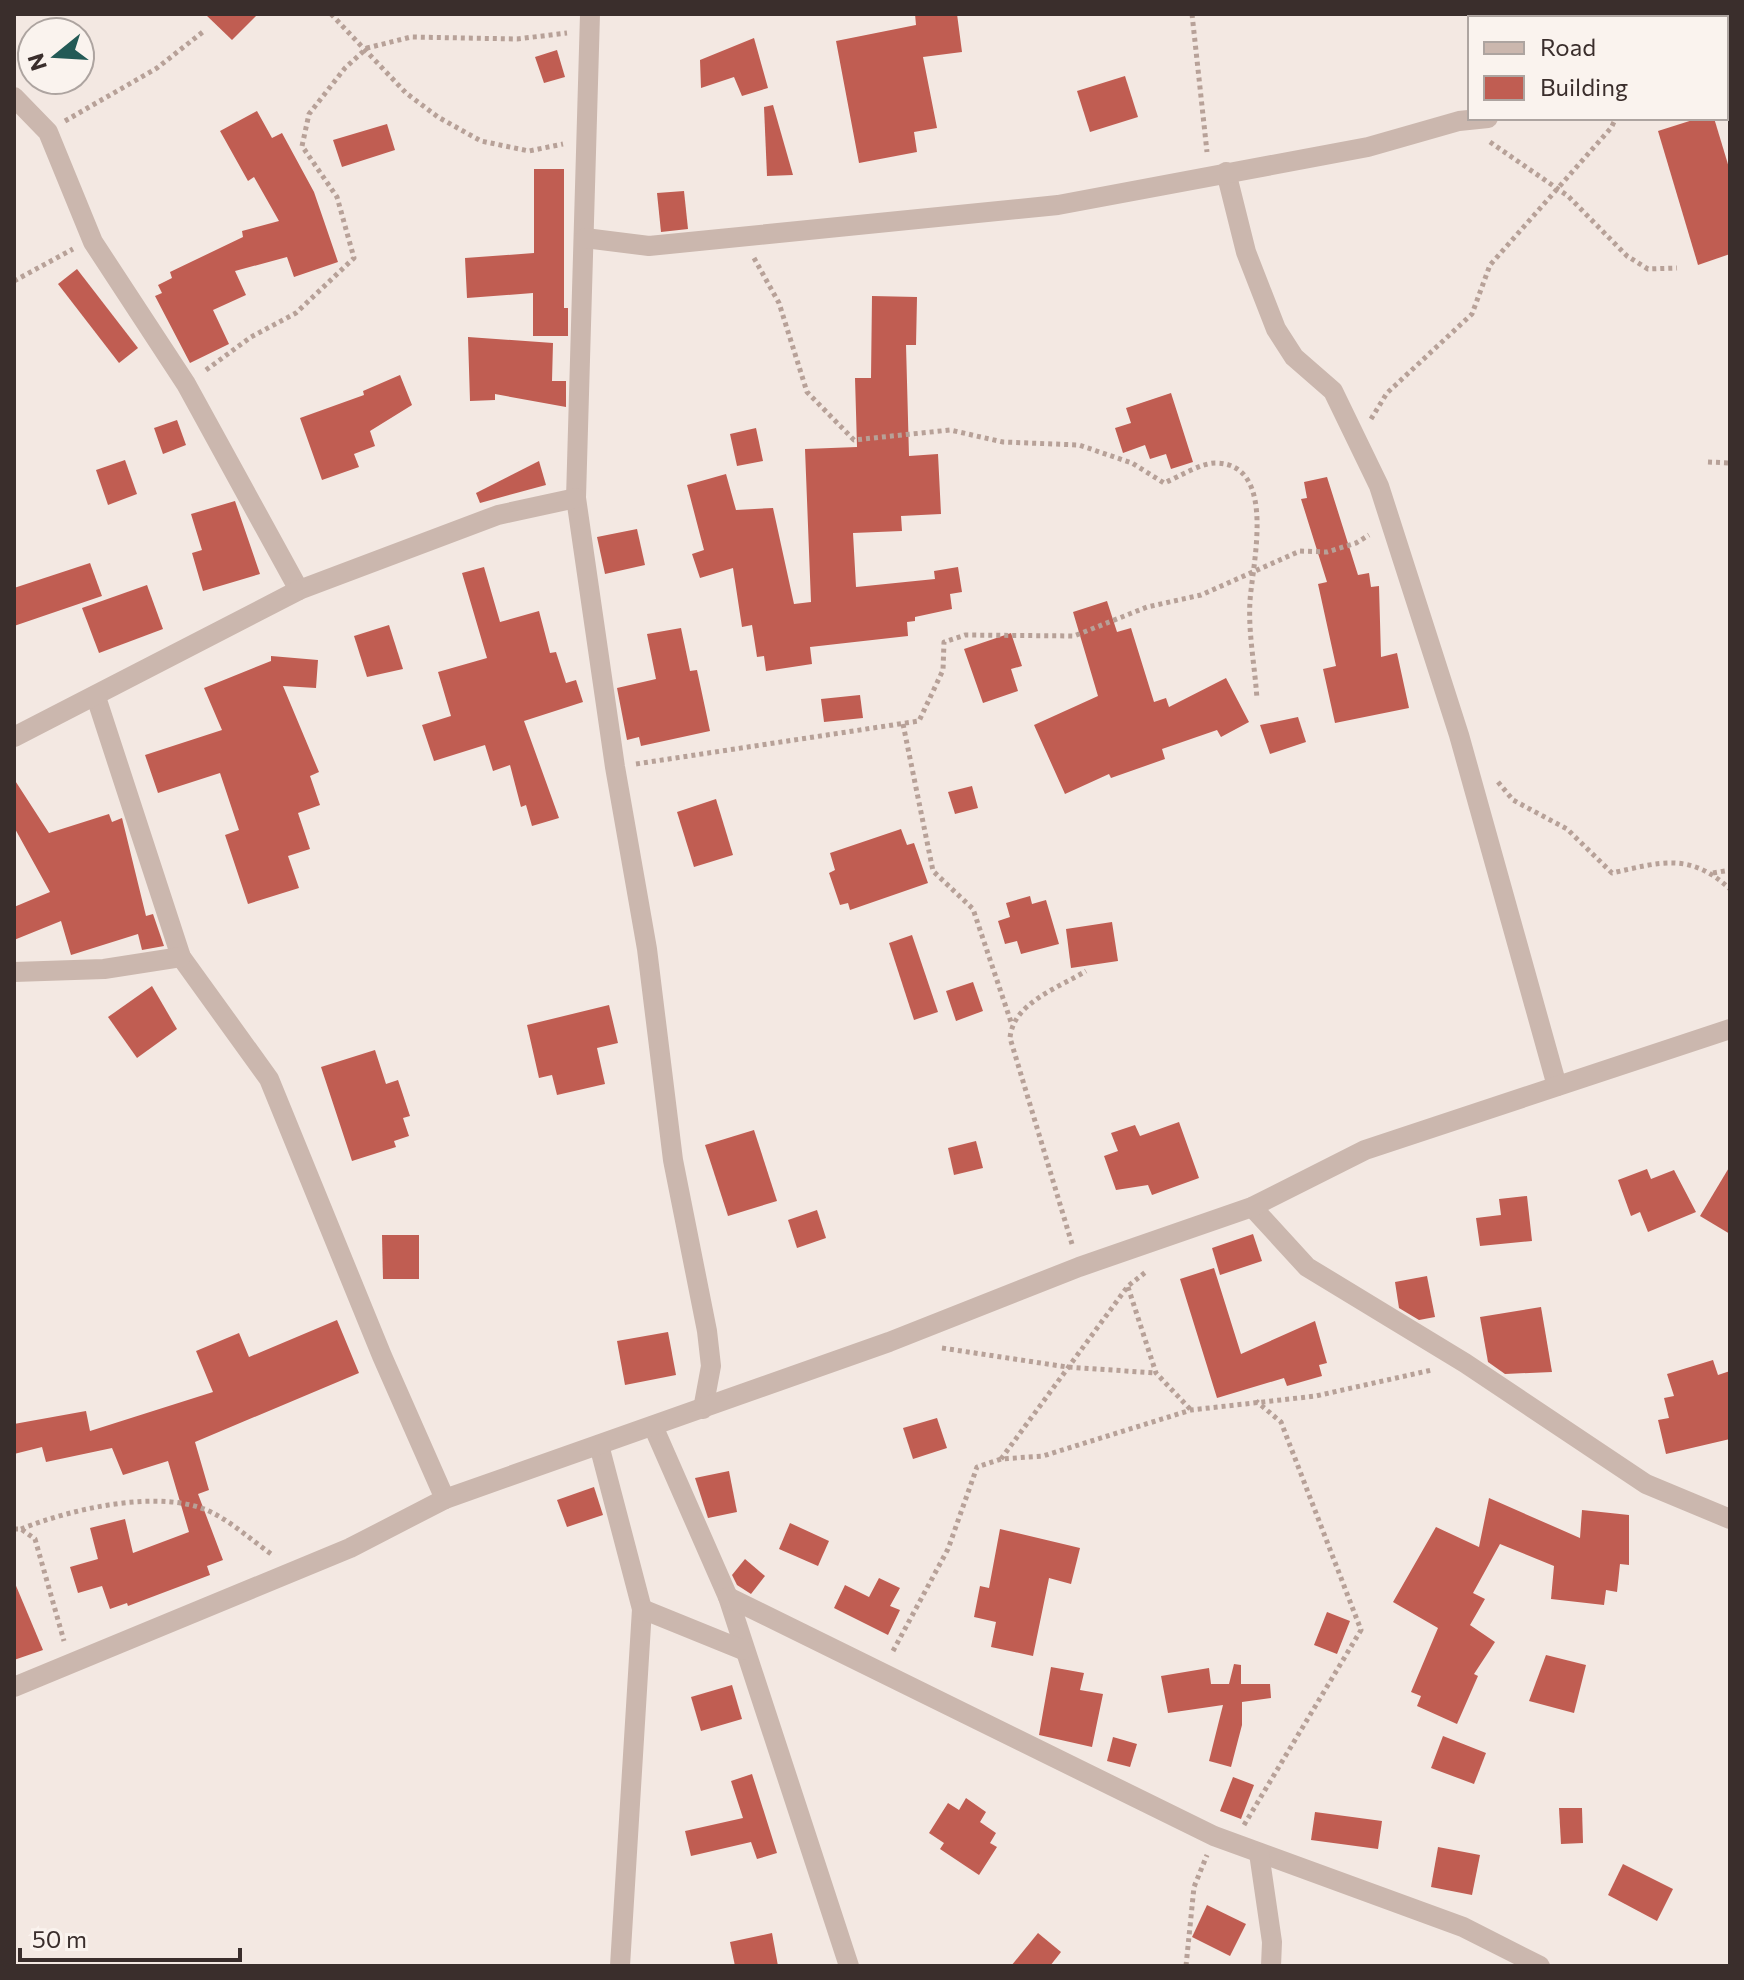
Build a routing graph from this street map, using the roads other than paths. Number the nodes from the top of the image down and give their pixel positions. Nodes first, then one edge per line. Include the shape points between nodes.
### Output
1 (590, 22) edge
2 (14, 97) edge
3 (1469, 120) edge
4 (1218, 174) junction
5 (585, 238) junction
6 (576, 498) junction
7 (299, 590) junction
8 (96, 697) junction
9 (14, 737) edge
10 (181, 957) junction
11 (14, 972) edge
12 (1730, 1029) edge
13 (1557, 1086) junction
14 (1252, 1207) junction
15 (703, 1409) junction
16 (653, 1426) junction
17 (599, 1445) junction
18 (445, 1499) junction
19 (1730, 1519) edge
20 (728, 1597) junction
21 (642, 1609) junction
22 (743, 1650) junction
23 (14, 1687) edge
24 (1259, 1853) junction
25 (620, 1966) edge
26 (849, 1966) edge
27 (1271, 1966) edge
28 (1540, 1966) edge

1 - 5 street
2 - 7 street via 48,132 93,242 186,384
3 - 4 street via 1368,147
4 - 5 street via 1058,205 742,237 649,246
4 - 13 street via 1276,329 1294,357 1333,391 1390,520 1459,735
5 - 6 street
6 - 7 street via 498,515
6 - 15 street via 647,949 673,1160 707,1331 711,1366
7 - 8 street
8 - 9 street
8 - 10 street
10 - 11 street via 104,969
10 - 18 street via 269,1079
12 - 13 street
13 - 14 street via 1365,1150
14 - 15 street
14 - 19 street via 1307,1267 1465,1363 1646,1484
15 - 16 street
16 - 17 street
16 - 20 street
17 - 18 street
17 - 21 street
18 - 23 street via 350,1548
20 - 22 street
20 - 24 street
21 - 22 street
21 - 25 street
22 - 26 street
24 - 27 street
24 - 28 street via 1463,1927

